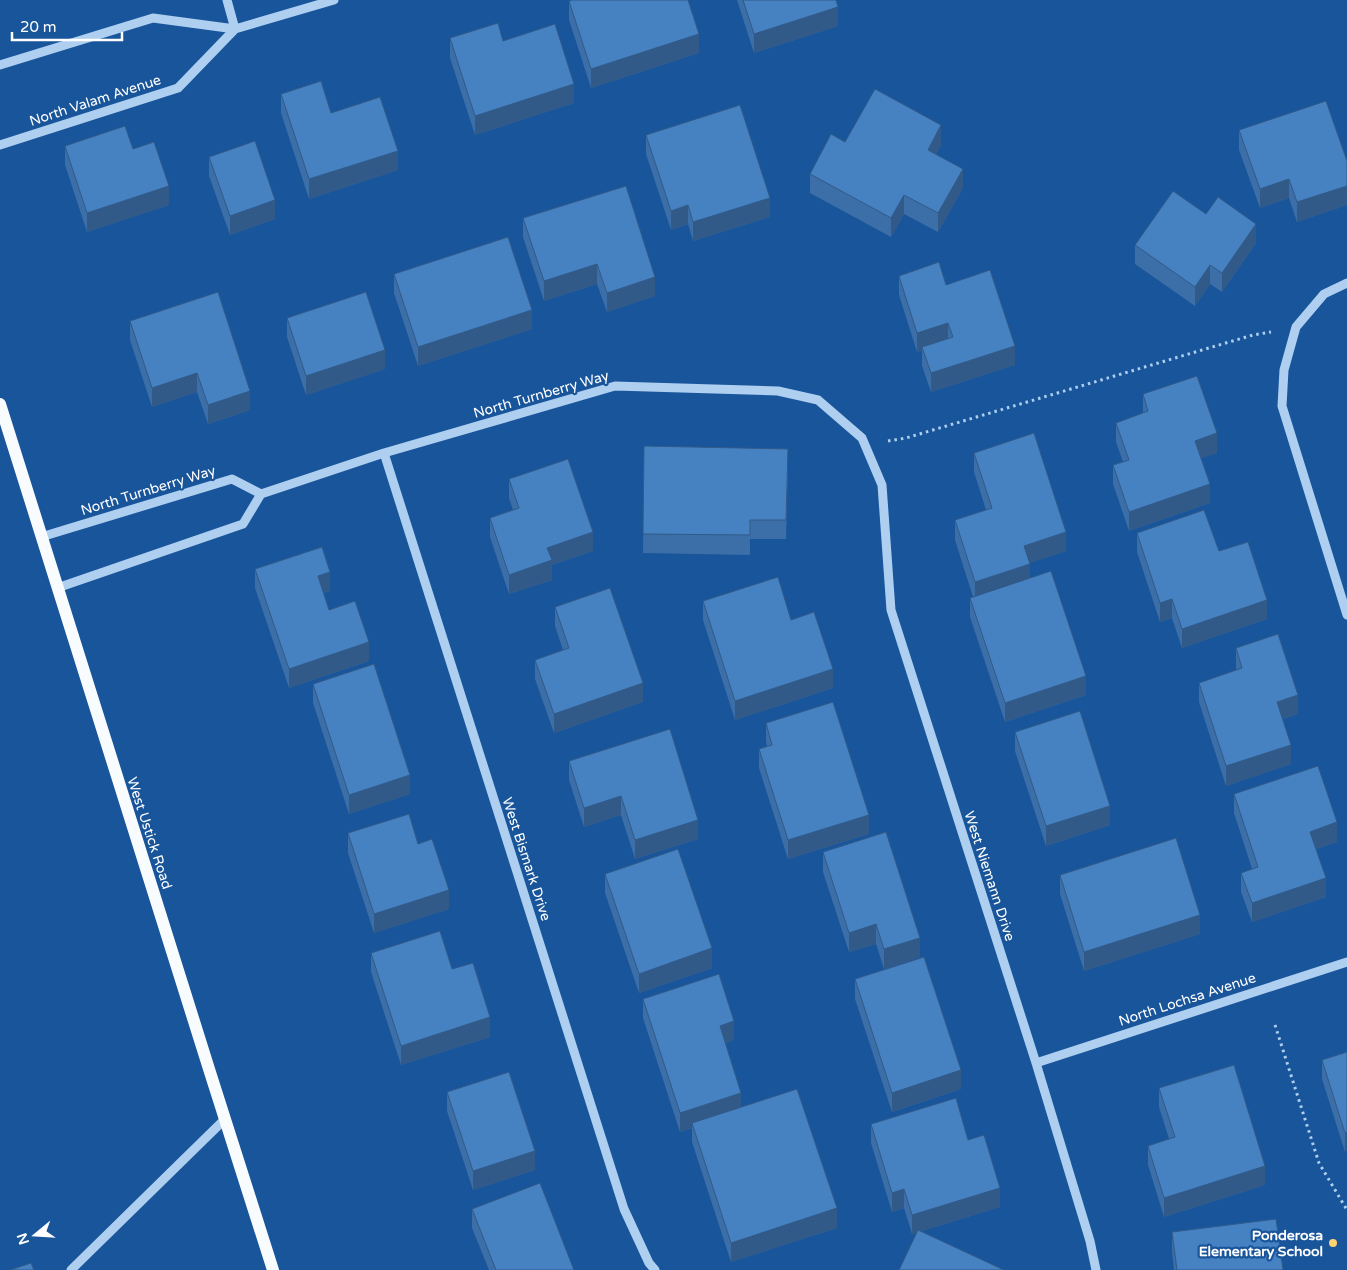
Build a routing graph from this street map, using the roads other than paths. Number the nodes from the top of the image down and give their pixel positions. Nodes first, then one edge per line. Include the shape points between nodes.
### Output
1 (227, 0) edge
2 (334, 0) edge
3 (235, 29) junction
4 (0, 65) edge
5 (0, 145) edge
6 (1347, 283) edge
7 (0, 404) edge
8 (384, 453) junction
9 (882, 485) joint
10 (261, 494) junction
11 (41, 537) junction
12 (57, 588) junction
13 (1347, 615) edge
14 (1347, 962) edge
15 (1036, 1063) junction
16 (225, 1119) junction
17 (71, 1270) edge
18 (274, 1270) edge
19 (655, 1270) edge
20 (1096, 1270) edge

1 - 3 street
2 - 3 street, North Valam Avenue
3 - 4 street, North Valam Avenue via 154,18
3 - 5 street, North Valam Avenue via 178,88
6 - 13 street via 1324,294 1296,327 1284,370 1282,406
7 - 11 main road, West Ustick Road
8 - 9 street, North Turnberry Way via 615,386 778,391 818,400 862,438
8 - 10 street, North Turnberry Way
8 - 19 street, West Bismark Drive via 624,1209
9 - 15 street, West Niemann Drive via 891,610
10 - 11 street, North Turnberry Way via 232,479
10 - 12 street via 243,524
11 - 12 main road, West Ustick Road
12 - 16 main road, West Ustick Road
14 - 15 street, North Lochsa Avenue
15 - 20 street, West Niemann Drive
16 - 17 street
16 - 18 main road, West Ustick Road

